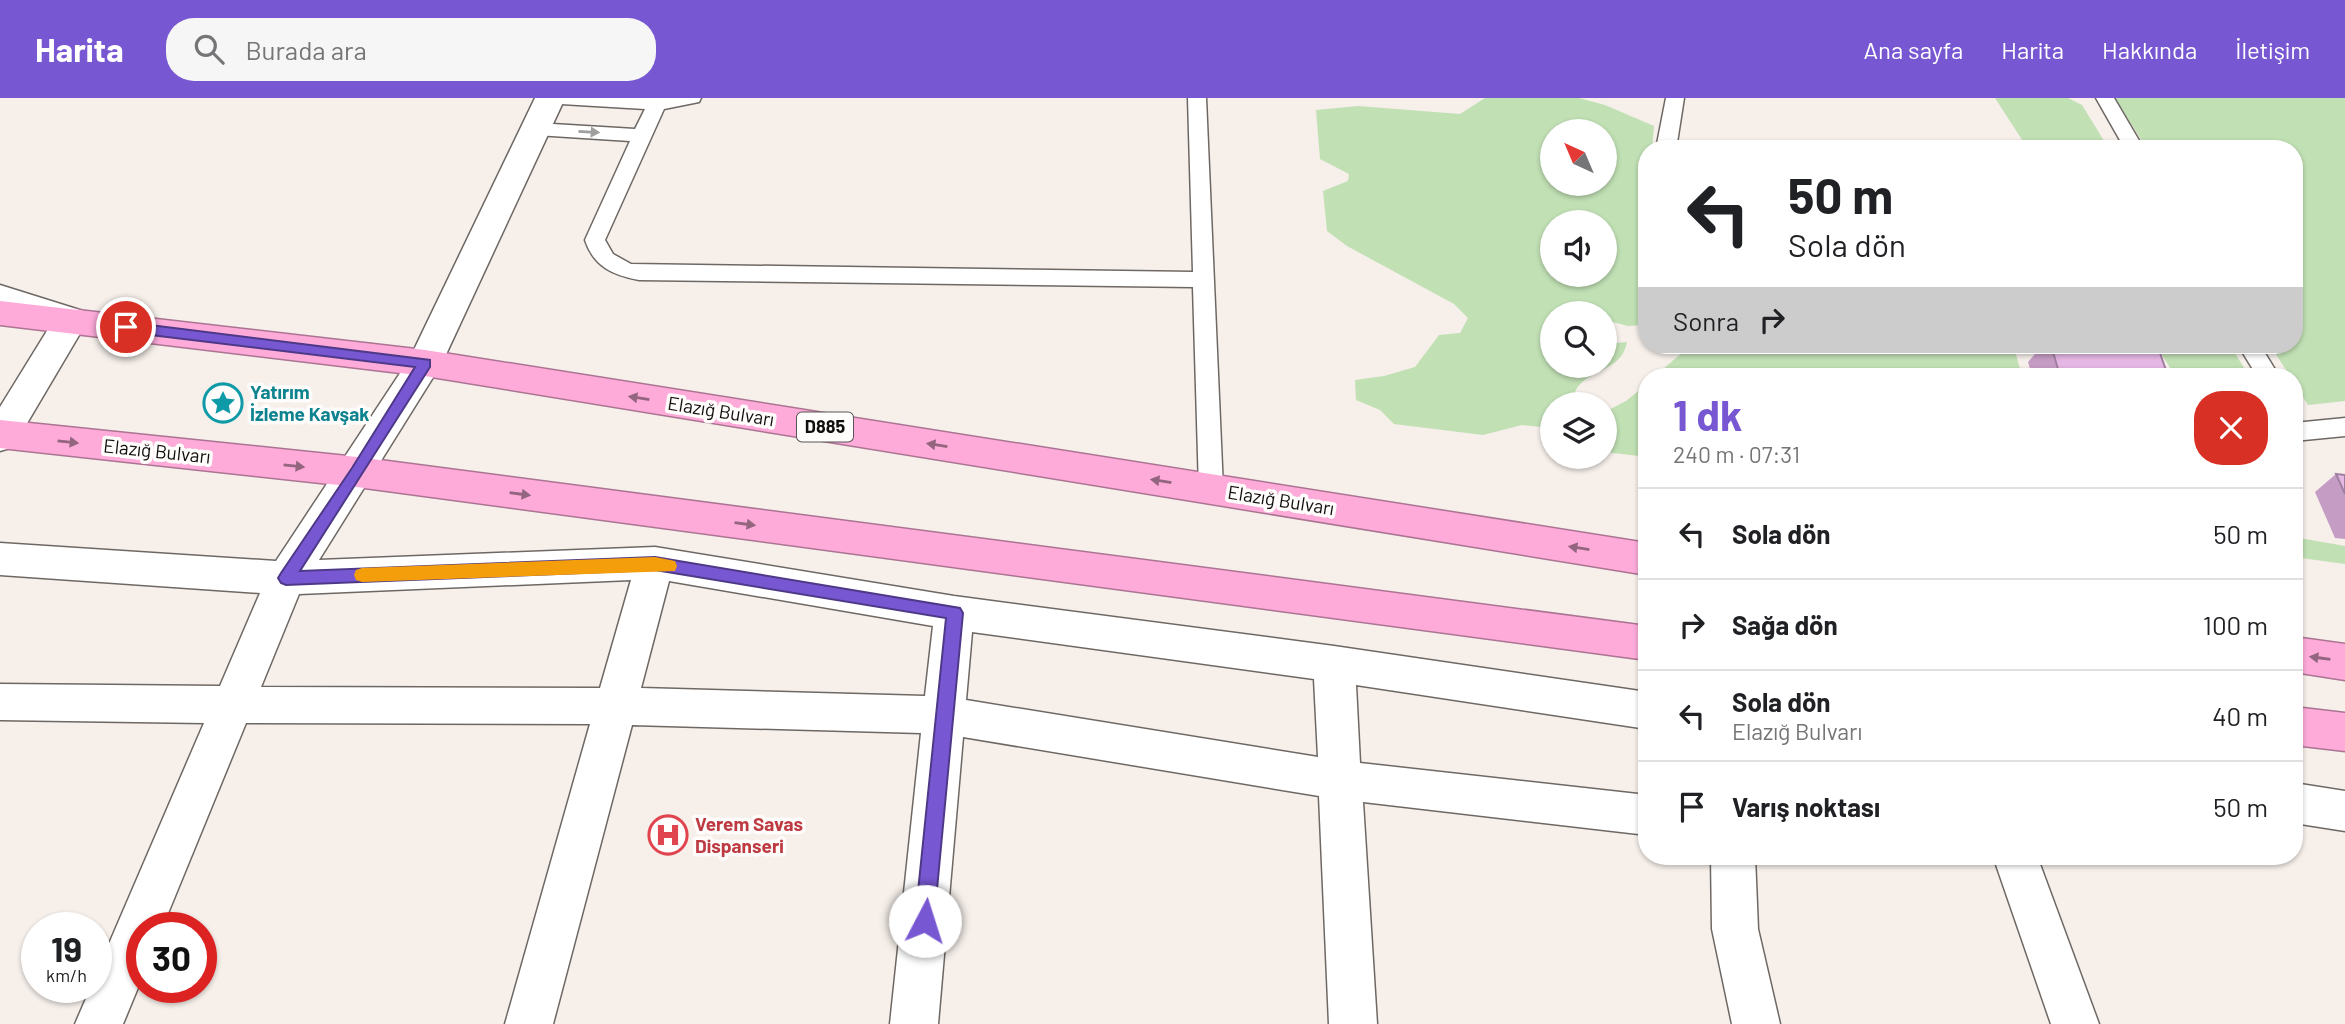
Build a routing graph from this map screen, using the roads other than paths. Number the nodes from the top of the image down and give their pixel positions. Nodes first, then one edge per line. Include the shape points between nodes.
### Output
1 (550, 98) edge
2 (561, 98) edge
3 (692, 98) edge
4 (1198, 98) edge
5 (1675, 98) edge
6 (2105, 98) edge
7 (658, 101) edge
8 (536, 129) junction
9 (643, 135) junction
10 (1668, 140) edge
11 (2130, 140) edge
12 (1205, 280) junction
13 (0, 297) edge
14 (0, 313) edge
15 (71, 320) junction
16 (425, 363) junction
17 (2345, 427) edge
18 (2303, 429) edge
19 (0, 435) edge
20 (358, 472) junction
21 (1211, 489) junction
22 (1638, 558) edge
23 (0, 559) edge
24 (655, 564) junction
25 (286, 578) junction
26 (954, 613) junction
27 (1638, 642) edge
28 (2303, 655) edge
29 (2345, 662) edge
30 (1334, 664) junction
31 (0, 702) edge
32 (233, 705) junction
33 (616, 706) junction
34 (1638, 710) edge
35 (945, 715) junction
36 (2303, 727) edge
37 (2345, 732) edge
38 (1340, 780) junction
39 (2303, 804) edge
40 (2345, 811) edge
41 (1638, 814) edge
42 (1732, 865) edge
43 (2018, 865) edge
44 (99, 1024) edge
45 (528, 1024) edge
46 (914, 1024) edge
47 (1353, 1024) edge
48 (1756, 1024) edge
49 (2075, 1024) edge

1 - 8 street
2 - 7 lane
3 - 7 lane
4 - 12 lane
5 - 10 lane
6 - 11 lane
7 - 9 lane
8 -> 9 lane
8 - 16 street
9 - 12 lane via 595,240 602,256 627,271
12 - 21 lane
13 - 15 street
14 - 15 highway, Elazığ Bulvarı / D885
15 - 16 highway, Elazığ Bulvarı / D885
15 - 19 street
16 - 20 street
21 -> 16 highway, Elazığ Bulvarı / D885
17 - 18 lane
19 -> 20 highway, Elazığ Bulvarı
20 - 25 street
20 -> 27 highway, Elazığ Bulvarı
22 -> 21 highway, Elazığ Bulvarı / D885
23 - 25 street
24 - 25 street
24 - 26 street
24 - 33 street
25 - 32 street
26 - 30 street
26 - 35 street
29 -> 28 highway
30 - 34 street
30 - 38 street
31 - 32 street
32 - 33 street
32 - 44 street
33 - 35 street
33 - 45 street
35 - 38 street
35 - 46 street
36 - 37 highway
38 - 41 street
38 - 47 street
39 - 40 street
42 - 48 street via 1735,929
43 - 49 street

